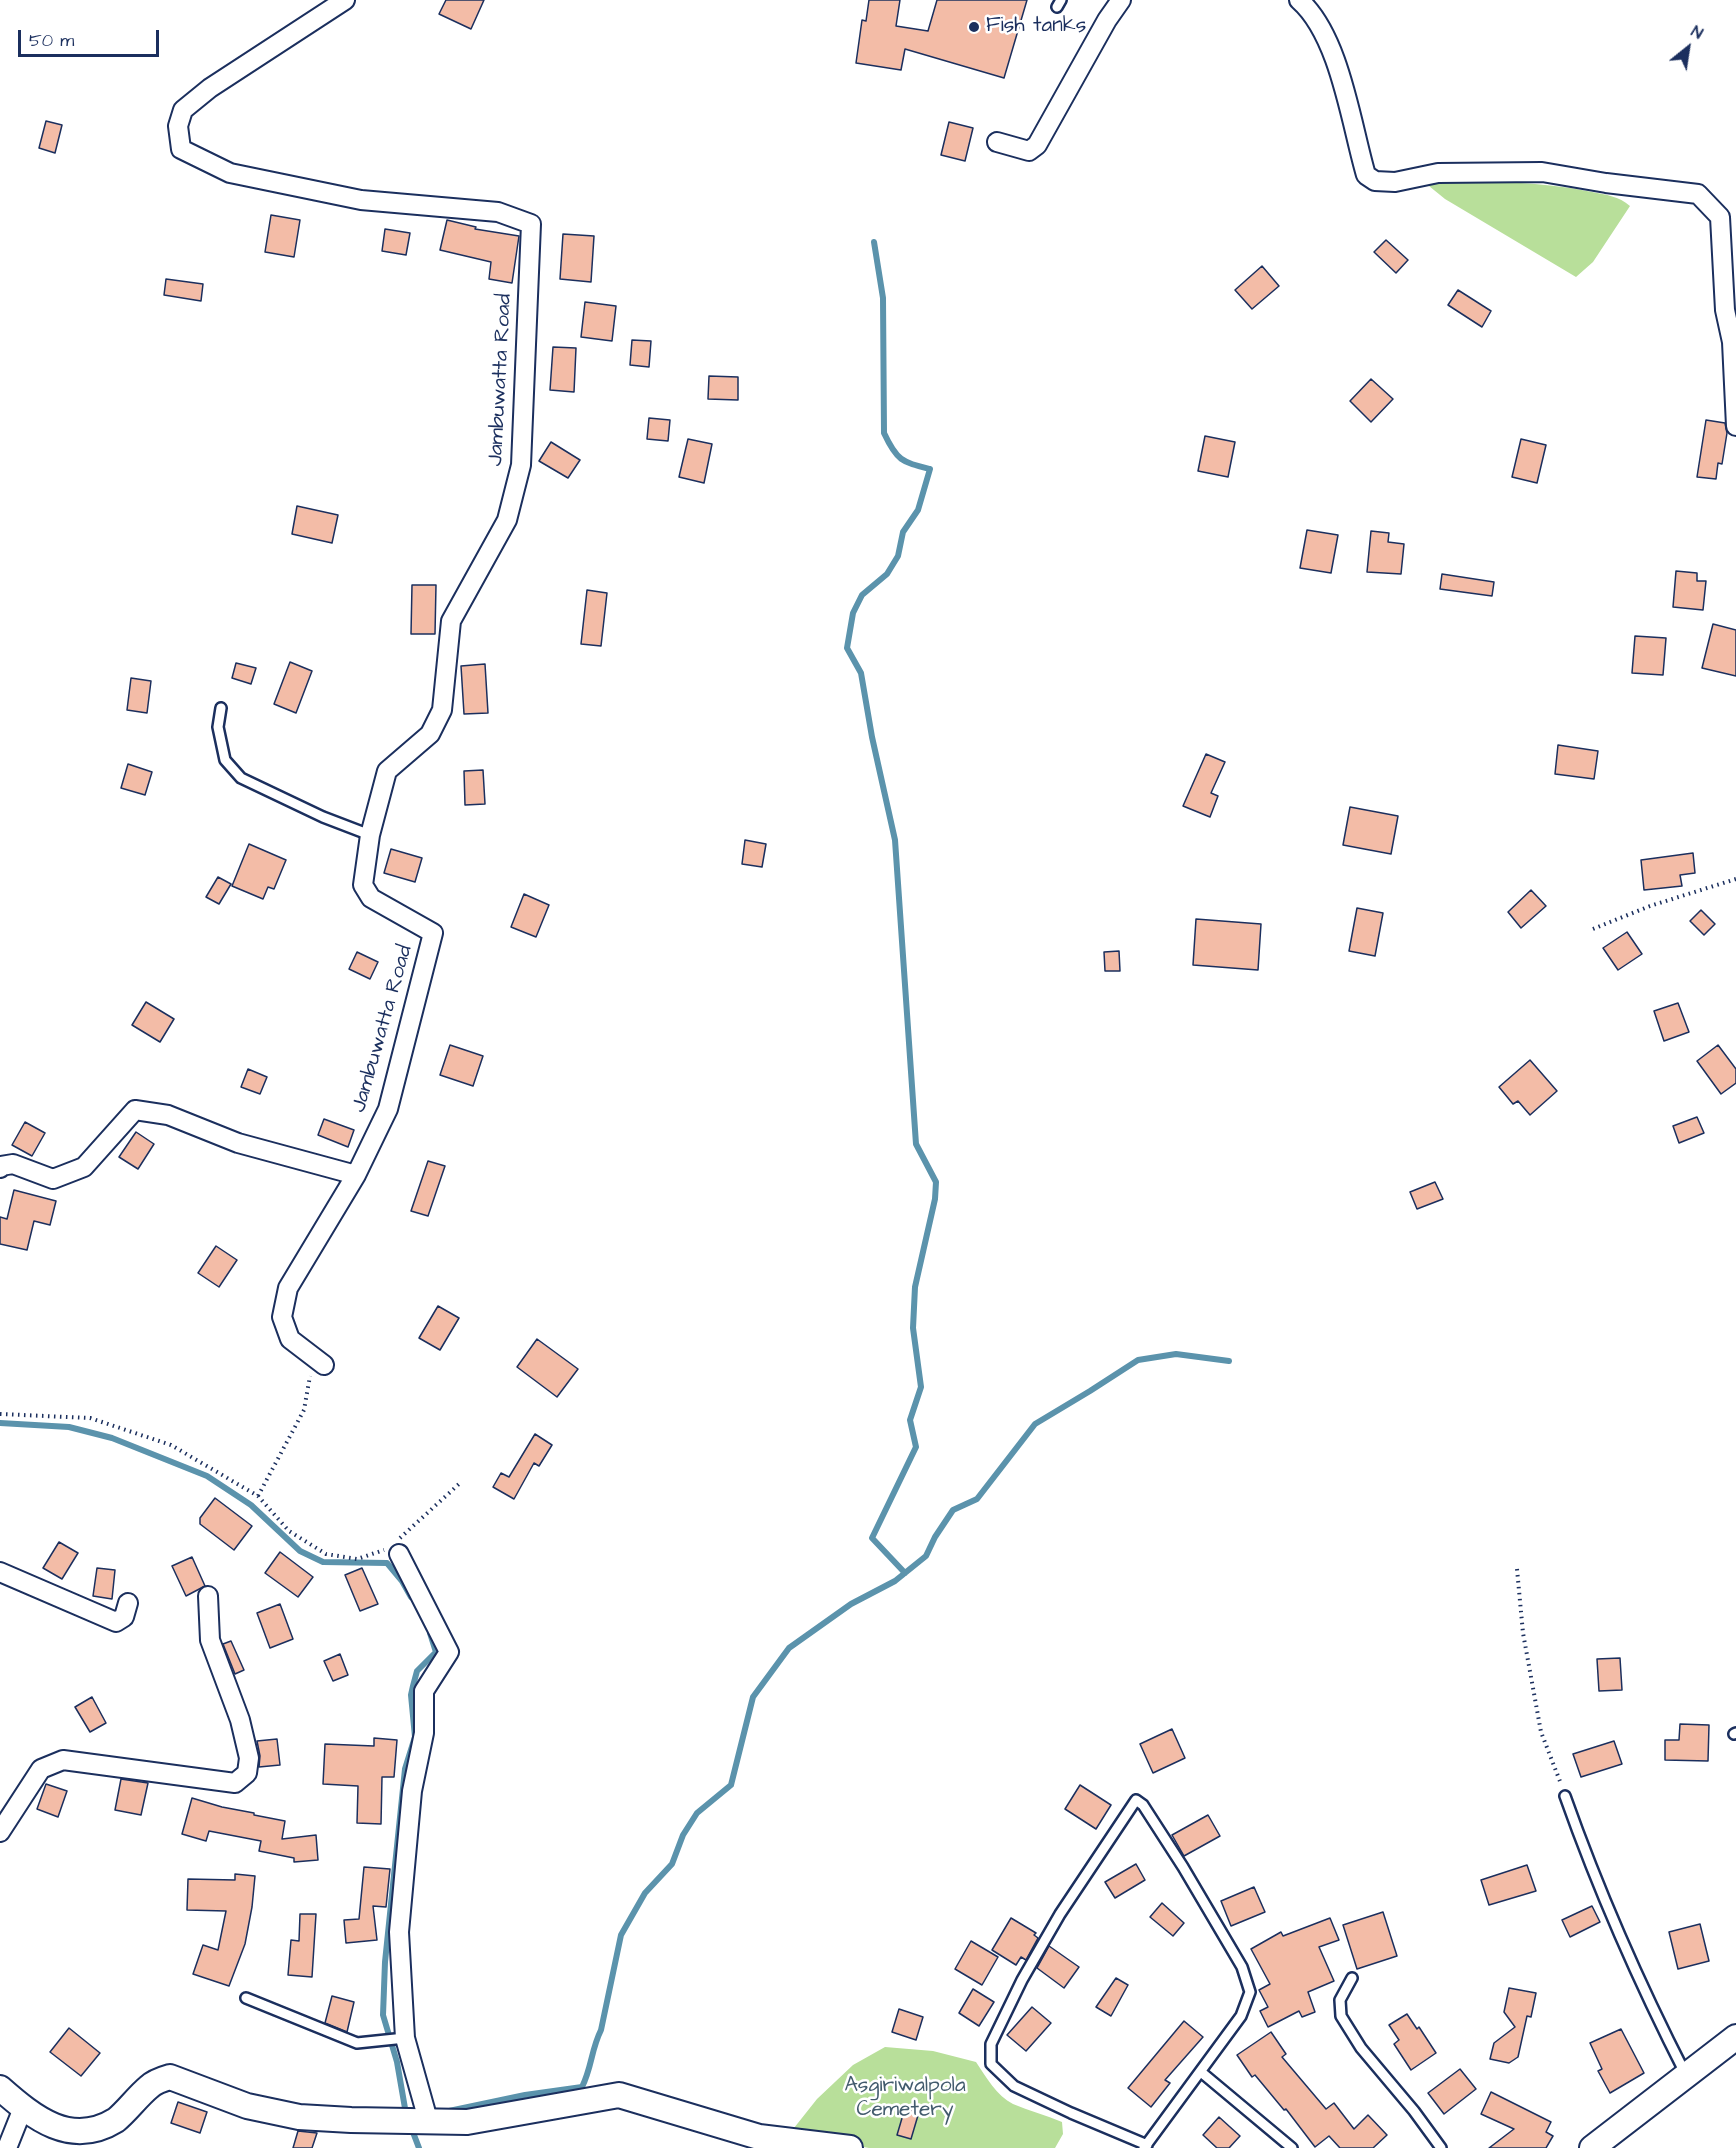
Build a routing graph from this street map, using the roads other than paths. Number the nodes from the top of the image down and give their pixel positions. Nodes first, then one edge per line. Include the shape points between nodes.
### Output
1 (345, 0) edge
2 (1121, 0) edge
3 (1299, 0) edge
4 (997, 142) dead end
5 (1734, 341) edge
6 (1736, 426) edge
7 (221, 708) dead end
8 (370, 835) junction
9 (0, 1168) edge
10 (356, 1175) junction
11 (318, 1361) road end
12 (395, 1551) road end
13 (0, 1572) edge
14 (208, 1596) dead end
15 (128, 1603) dead end
16 (1565, 1796) road end
17 (0, 1832) edge
18 (1352, 1978) dead end
19 (246, 1998) dead end
20 (1736, 2037) edge
21 (405, 2038) junction
22 (1201, 2072) junction
23 (1686, 2075) junction
24 (0, 2088) edge
25 (23, 2108) junction
26 (428, 2120) junction
27 (1146, 2146) edge
28 (7, 2148) edge
29 (850, 2148) edge
30 (1292, 2148) edge
31 (1441, 2148) edge
32 (1592, 2148) edge

1 - 8 street, Jambuwatta Road via 210,88 183,110 178,126 181,149 230,173 361,200 498,212 531,224 521,465 507,520 451,621 442,710 430,734 387,771
2 - 4 street via 1036,145 1029,151
3 - 5 street via 1322,28 1335,61 1366,175 1375,181 1395,182 1438,174 1542,172 1698,194 1720,217 1725,310
5 - 6 street
7 - 8 lane via 218,726 225,760 241,778
8 - 10 street, Jambuwatta Road via 363,885 371,898 433,933 388,1110
9 - 10 street via 13,1164 53,1179 84,1167 135,1110 168,1115 238,1143
10 - 11 street, Jambuwatta Road via 288,1288 282,1317 290,1339
12 - 21 street via 449,1652 424,1691 423,1733 412,1791 399,1932
13 - 15 street via 116,1623 124,1617
14 - 17 street via 210,1640 240,1720 249,1758 247,1773 235,1783 63,1760 41,1768
16 - 23 lane via 1648,2000
18 - 31 lane via 1340,2000 1341,2016 1361,2048
19 - 21 lane via 357,2043
20 - 23 street
21 - 26 street
22 - 27 lane
22 - 27 lane via 1241,2016 1250,1992 1242,1967 1189,1877 1136,1800 1060,1914 1022,1980 991,2044 991,2064 1014,2086
22 - 30 lane
23 - 32 street
24 - 25 street
25 - 26 street via 44,2126 69,2135 96,2134 116,2120 150,2085 170,2077 247,2106 299,2117
25 - 28 street
26 - 29 street via 467,2122 619,2095 759,2137

